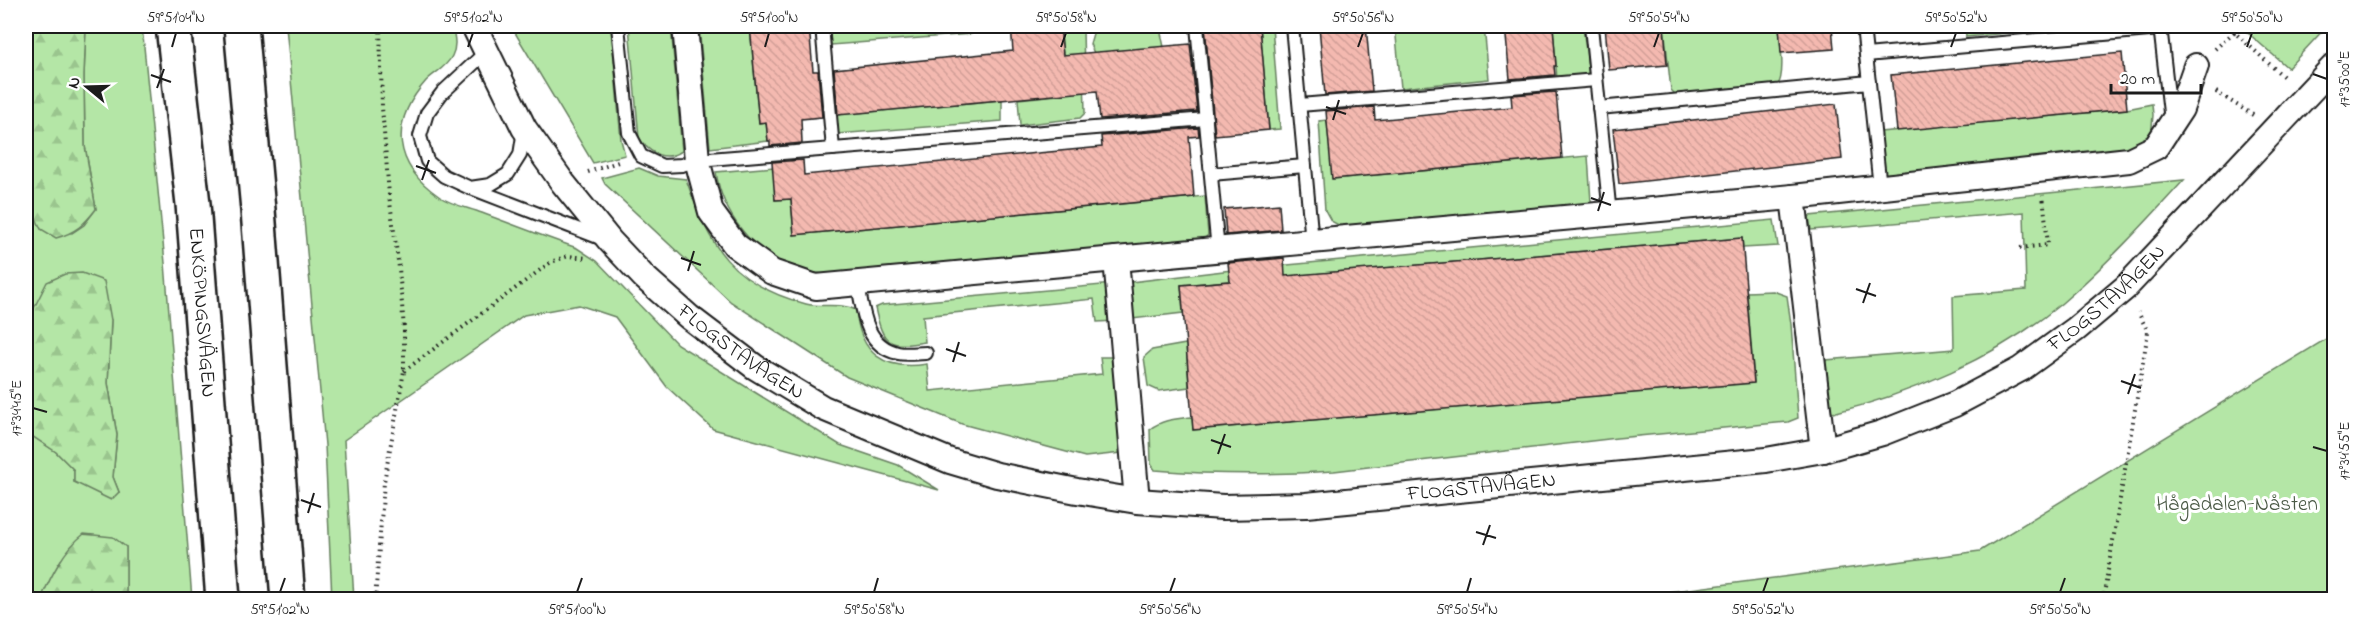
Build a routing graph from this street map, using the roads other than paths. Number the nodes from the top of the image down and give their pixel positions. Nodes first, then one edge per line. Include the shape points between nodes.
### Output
1 (172, 26) edge
2 (241, 26) edge
3 (474, 26) edge
4 (618, 26) edge
5 (685, 26) edge
6 (822, 26) edge
7 (1197, 26) edge
8 (1292, 26) edge
9 (1591, 26) edge
10 (1863, 26) edge
11 (2161, 27) edge
12 (486, 52) junction
13 (1866, 55) junction
14 (2196, 66) road end
15 (2334, 66) edge
16 (1596, 80) junction
17 (1869, 82) junction
18 (1300, 105) junction
19 (1599, 108) junction
20 (1206, 119) junction
21 (2171, 125) junction
22 (524, 128) junction
23 (833, 149) junction
24 (697, 160) junction
25 (1305, 166) junction
26 (1211, 174) junction
27 (470, 188) junction
28 (1880, 188) junction
29 (1793, 197) junction
30 (1610, 214) junction
31 (610, 241) junction
32 (1312, 242) junction
33 (1218, 251) junction
34 (1116, 259) junction
35 (858, 284) junction
36 (926, 353) dead end
37 (1823, 450) junction
38 (1137, 501) junction
39 (223, 600) edge
40 (288, 600) edge

1 - 39 main road, ENKÖPINGSVÄGEN via 193,204
2 - 40 main road
3 - 12 street, FLOGSTAVÄGEN
4 - 24 lane via 629,133 641,156 662,166
5 - 24 street
6 - 23 lane
7 - 20 lane
8 - 18 lane
9 - 16 lane
10 - 13 lane
11 - 13 lane
11 - 21 lane
12 - 22 street, FLOGSTAVÄGEN
12 - 27 lane via 442,93 427,113 420,136 427,161 444,176
13 - 17 lane
14 - 21 street via 2181,110
15 - 37 street, FLOGSTAVÄGEN via 2125,288 2076,329 2020,369 1955,404 1882,433
16 - 18 lane
16 - 19 lane
17 - 19 lane
17 - 28 lane
18 - 25 lane
19 - 30 lane
20 - 23 lane
20 - 26 lane
21 - 28 street via 2156,147 2129,160
22 - 27 lane via 520,155 508,174 490,185
22 - 31 street, FLOGSTAVÄGEN
23 - 24 lane
24 - 35 street via 711,212 735,245 772,272 816,287
25 - 26 lane
25 - 32 lane
26 - 33 lane
27 - 31 lane
28 - 29 street
29 - 30 street
29 - 37 street
30 - 32 street
31 - 38 street, FLOGSTAVÄGEN via 689,317 755,367 823,408 950,461 997,475
32 - 33 street
33 - 34 street
34 - 35 street
34 - 38 street
35 - 36 lane via 867,330 880,346 898,353
37 - 38 street, FLOGSTAVÄGEN via 1766,460 1306,505 1223,507

